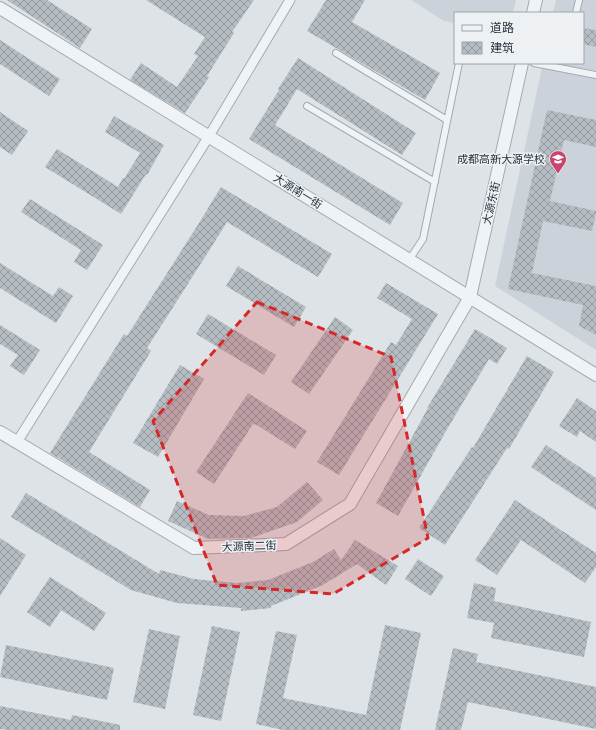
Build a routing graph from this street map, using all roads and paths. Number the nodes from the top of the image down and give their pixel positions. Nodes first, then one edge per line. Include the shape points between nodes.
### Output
1 (290, 0) edge
2 (536, 0) edge
3 (579, 0) edge
4 (0, 8) edge
5 (533, 12) edge
6 (576, 12) edge
7 (336, 53) dead end
8 (458, 64) edge
9 (522, 64) edge
10 (544, 64) edge
11 (565, 66) edge
12 (596, 75) edge
13 (307, 106) dead end
14 (447, 120) junction
15 (209, 136) junction
16 (434, 182) junction
17 (409, 260) junction
18 (470, 297) junction
19 (596, 375) edge
20 (0, 432) edge
21 (17, 442) junction

1 - 15 street
2 - 5 street
3 - 6 lane
4 - 15 street, 大源南一街
7 - 14 lane
8 - 14 lane
9 - 18 street, 大源东街
10 - 11 lane
11 - 12 lane
13 - 16 lane
14 - 16 lane
15 - 17 street, 大源南一街
15 - 21 street
16 - 17 lane via 423,239
17 - 18 street, 大源南一街
18 - 19 street, 大源南一街
18 - 21 street, 大源南二街 via 350,504 286,544 194,548
20 - 21 street, 大源南二街

